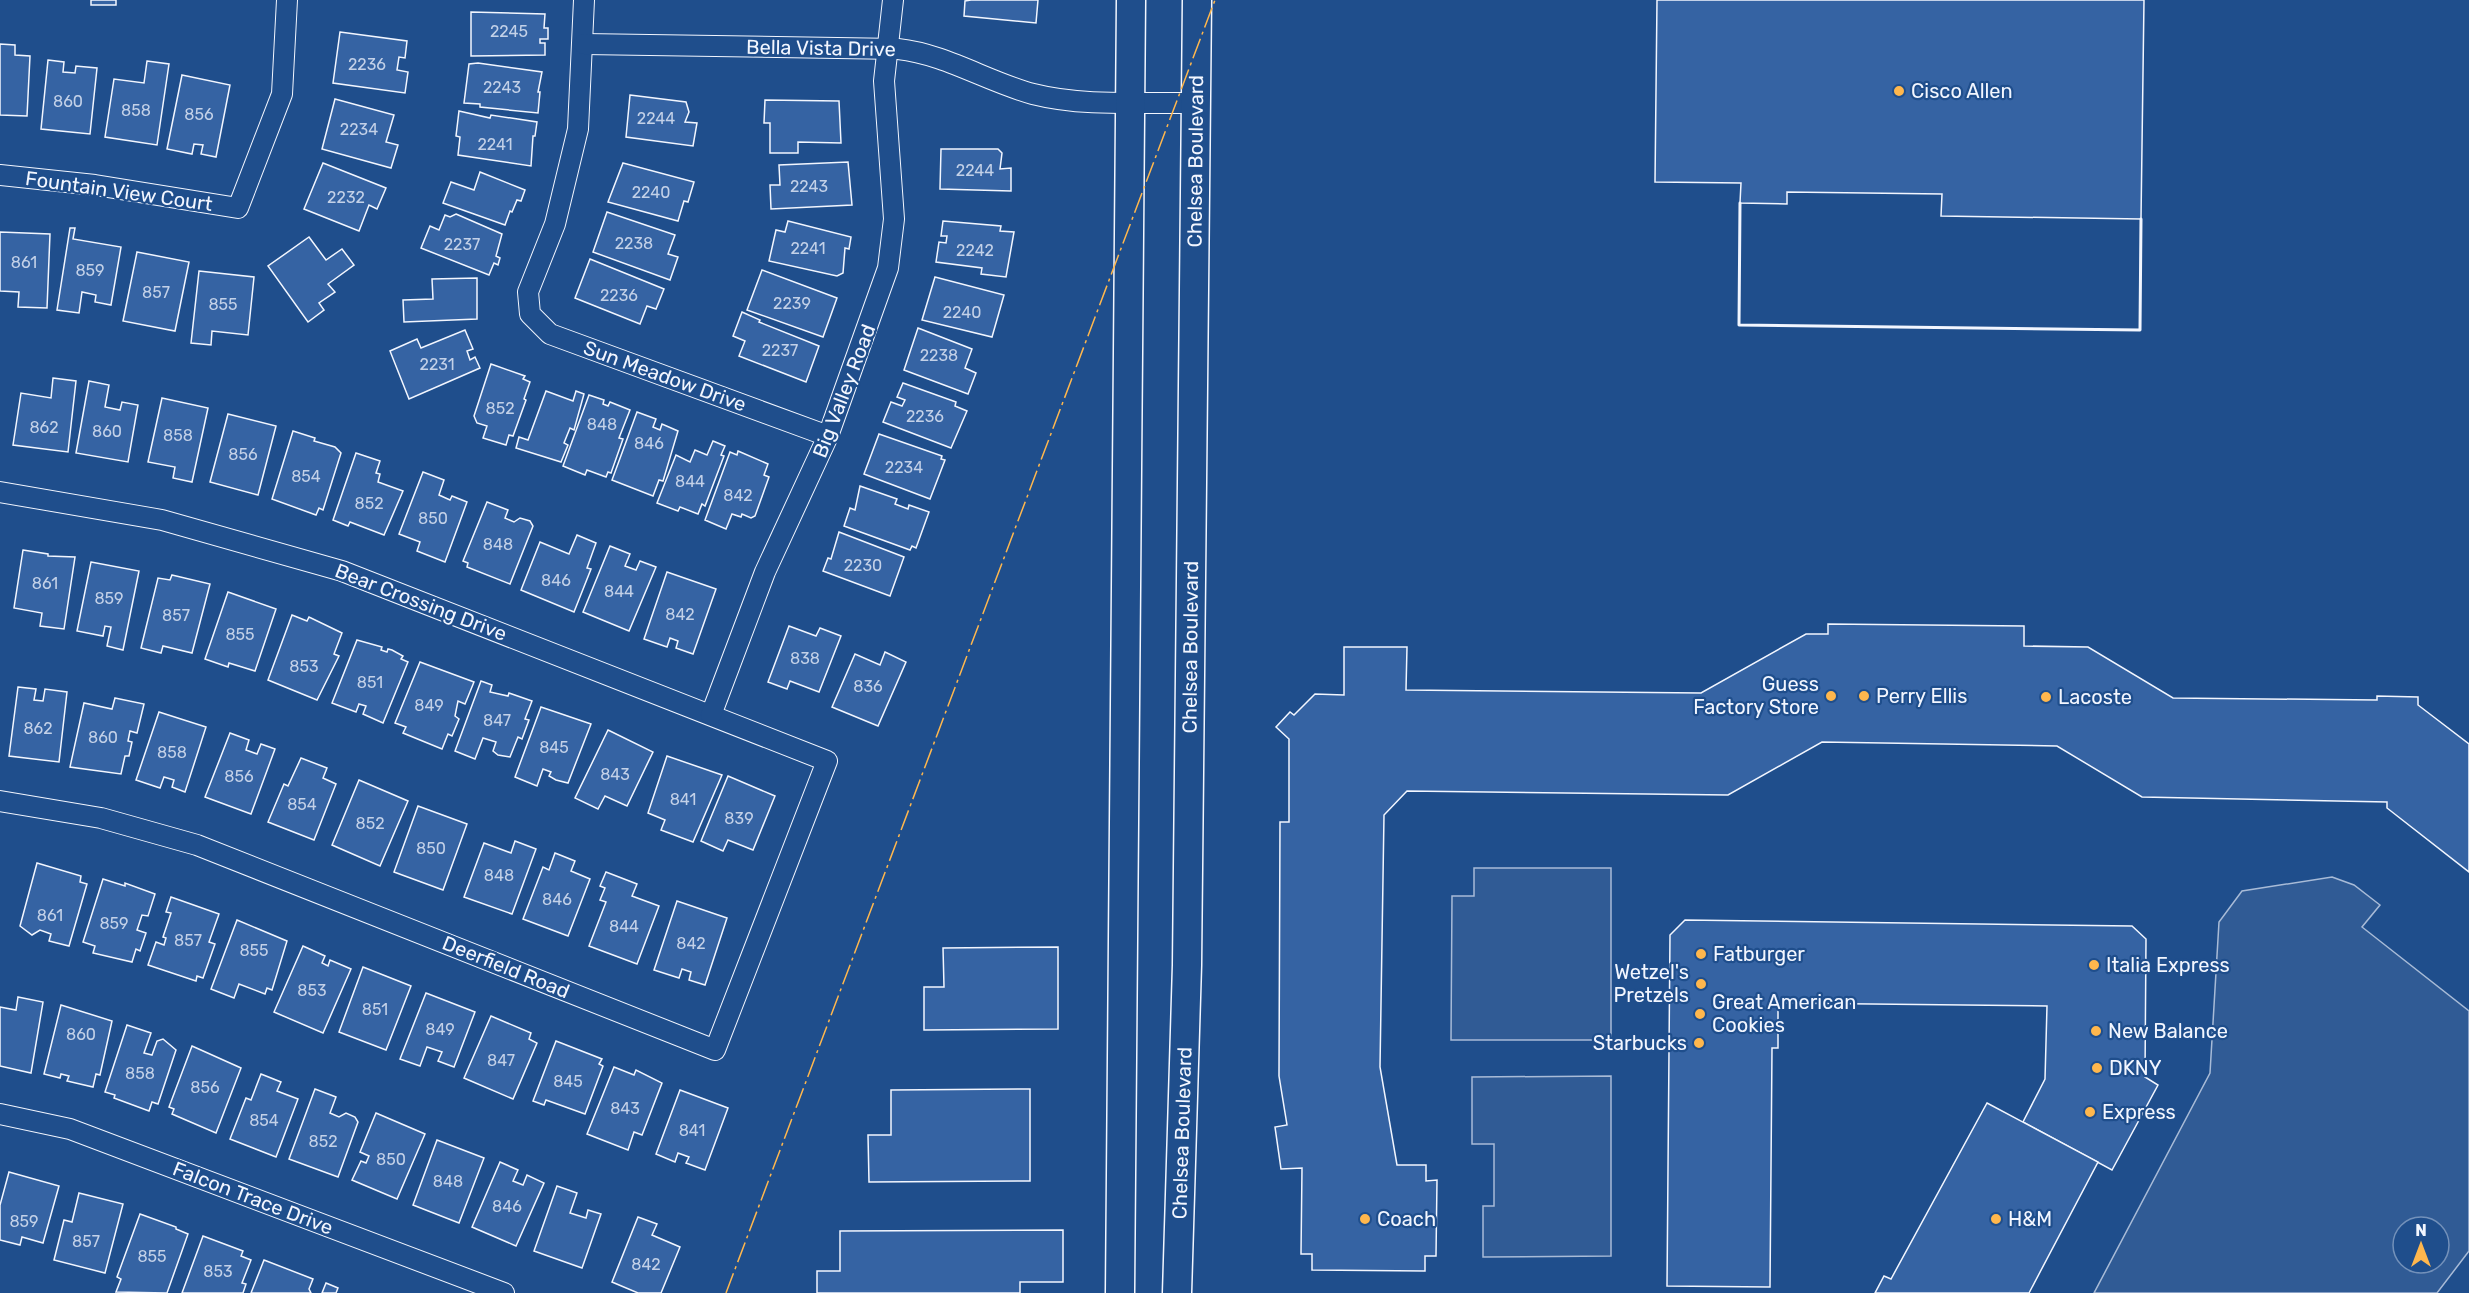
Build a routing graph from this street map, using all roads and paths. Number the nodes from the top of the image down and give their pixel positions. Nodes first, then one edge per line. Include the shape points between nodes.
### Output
1 (287, 0) edge
2 (584, 0) edge
3 (893, 0) edge
4 (1131, 0) edge
5 (1197, 0) edge
6 (584, 44) junction
7 (888, 48) junction
8 (1131, 102) junction
9 (1194, 103) junction
10 (0, 175) edge
11 (828, 436) junction
12 (0, 492) edge
13 (711, 715) junction
14 (827, 761) joint
15 (0, 801) edge
16 (0, 1114) edge
17 (504, 1293) edge
18 (1120, 1293) edge
19 (1178, 1293) edge

1 - 10 street, Fountain View Court via 282,94 238,208 95,185
2 - 6 street
3 - 7 street, Big Valley Road
4 - 8 main road
5 - 9 main road, Chelsea Boulevard
6 - 7 street, Bella Vista Drive
6 - 11 street, Sun Meadow Drive via 578,129 555,224 528,292 530,314 550,334
7 - 8 street, Bella Vista Drive via 925,54 1037,95
7 - 11 street, Big Valley Road via 884,81 893,204 891,252 878,302
8 - 9 street, Bella Vista Drive
8 - 18 main road
9 - 19 main road, Chelsea Boulevard via 1187,965
11 - 13 street, Big Valley Road via 765,572
12 - 13 street, Bear Crossing Drive via 162,520 342,571
13 - 14 street, Bear Crossing Drive
14 - 15 street, Deerfield Road via 715,1050 197,845 101,818
16 - 17 street, Falcon Trace Drive via 70,1129

